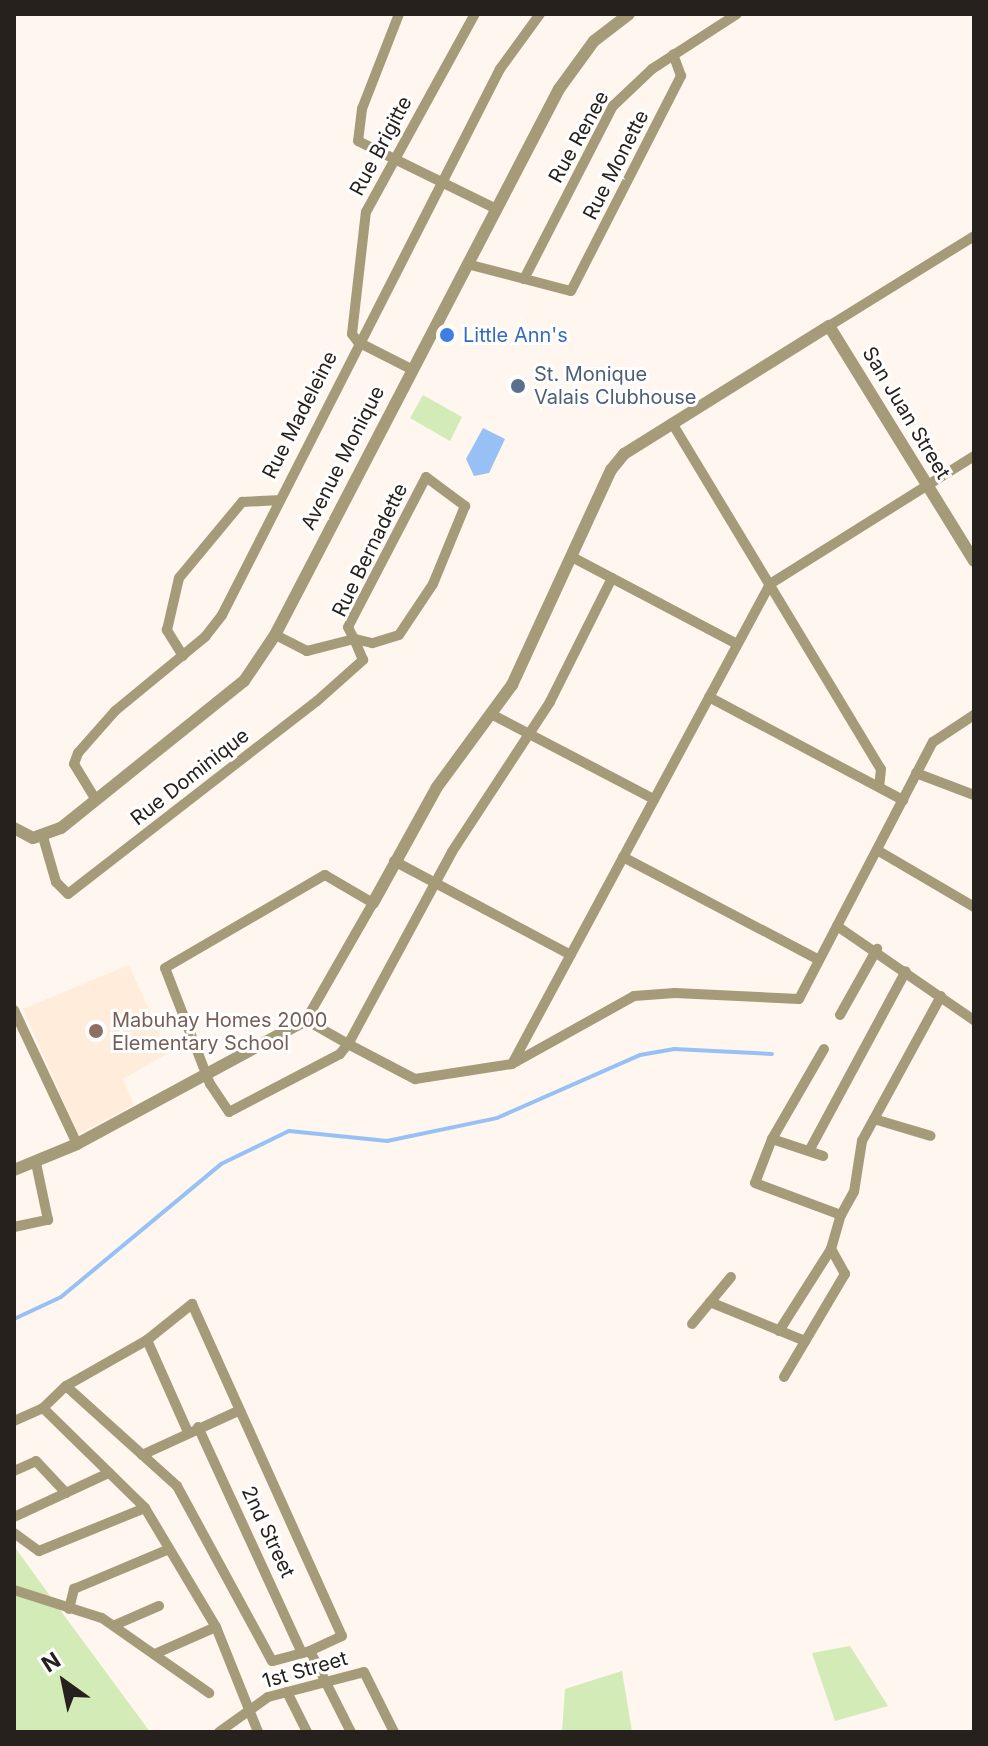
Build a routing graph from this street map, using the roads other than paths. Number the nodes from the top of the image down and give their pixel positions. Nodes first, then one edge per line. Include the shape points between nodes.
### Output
1 (399, 14) edge
2 (475, 14) edge
3 (540, 14) edge
4 (629, 14) edge
5 (737, 14) edge
6 (673, 54) junction
7 (393, 159) junction
8 (442, 184) junction
9 (494, 208) junction
10 (974, 236) edge
11 (467, 264) junction
12 (524, 279) junction
13 (829, 326) junction
14 (358, 342) junction
15 (411, 369) junction
16 (672, 423) junction
17 (974, 456) edge
18 (927, 484) junction
19 (276, 500) junction
20 (572, 557) junction
21 (974, 561) edge
22 (612, 578) junction
23 (770, 584) junction
24 (275, 635) junction
25 (354, 639) junction
26 (737, 644) junction
27 (183, 656) junction
28 (709, 697) junction
29 (493, 715) junction
30 (974, 715) edge
31 (530, 734) junction
32 (916, 773) junction
33 (879, 787) junction
34 (974, 795) edge
35 (654, 799) junction
36 (96, 800) junction
37 (903, 800) junction
38 (14, 828) edge
39 (43, 837) junction
40 (877, 850) junction
41 (623, 857) junction
42 (394, 861) junction
43 (435, 883) junction
44 (373, 903) junction
45 (974, 907) edge
46 (837, 926) junction
47 (877, 949) junction
48 (571, 955) junction
49 (819, 960) junction
50 (906, 971) junction
51 (941, 996) junction
52 (14, 1010) edge
53 (840, 1015) dead end
54 (306, 1020) junction
55 (974, 1020) edge
56 (348, 1044) junction
57 (824, 1049) dead end
58 (512, 1064) junction
59 (206, 1073) junction
60 (874, 1119) junction
61 (931, 1136) dead end
62 (772, 1139) junction
63 (77, 1144) junction
64 (809, 1151) junction
65 (823, 1156) dead end
66 (36, 1163) junction
67 (14, 1170) edge
68 (841, 1215) junction
69 (14, 1227) edge
70 (831, 1249) junction
71 (731, 1277) dead end
72 (710, 1302) junction
73 (692, 1324) dead end
74 (779, 1331) junction
75 (147, 1340) junction
76 (805, 1341) junction
77 (784, 1377) dead end
78 (66, 1386) junction
79 (43, 1408) junction
80 (238, 1411) junction
81 (14, 1421) edge
82 (193, 1430) junction
83 (142, 1455) junction
84 (14, 1471) edge
85 (109, 1473) junction
86 (66, 1493) junction
87 (145, 1508) junction
88 (14, 1517) edge
89 (14, 1533) edge
90 (169, 1549) junction
91 (14, 1590) edge
92 (159, 1606) dead end
93 (69, 1609) junction
94 (115, 1625) junction
95 (216, 1627) junction
96 (306, 1652) junction
97 (157, 1653) junction
98 (325, 1682) junction
99 (287, 1692) junction
100 (209, 1693) dead end
101 (248, 1707) junction
102 (219, 1732) edge
103 (258, 1732) edge
104 (307, 1732) edge
105 (351, 1732) edge
106 (394, 1732) edge

1 - 7 street via 362,109 358,141
2 - 7 street, Rue Brigitte
3 - 8 street, Rue Madeleine via 500,69
4 - 9 street, Avenue Monique via 576,61
5 - 6 street, Rue Renee
6 - 12 street, Rue Renee via 613,106
6 - 12 street, Rue Monette via 681,76 571,291
7 - 8 street
7 - 14 street, Rue Brigitte via 366,212 351,325
8 - 9 street
8 - 14 street, Rue Madeleine
9 - 11 street, Avenue Monique
10 - 13 street
11 - 12 street
11 - 15 street, Avenue Monique
13 - 16 street
13 - 18 street, San Juan Street
14 - 15 street
14 - 19 street, Rue Madeleine
15 - 24 street, Avenue Monique
16 - 20 street via 624,454 611,470
16 - 23 street
17 - 18 street
18 - 21 street, San Juan Street
18 - 23 street
19 - 27 street, Rue Madeleine via 222,615
19 - 27 street via 242,502 179,578 167,630
20 - 22 street
20 - 29 street
22 - 26 street
22 - 31 street
23 - 26 street
23 - 33 street via 881,769
24 - 25 street via 307,651
24 - 36 street, Avenue Monique via 244,681
25 - 25 street, Rue Bernadette via 348,627 426,477 465,506 433,584 399,635 372,643
25 - 39 street, Rue Dominique via 363,660 68,894 56,882
26 - 28 street
27 - 36 street, Rue Madeleine via 115,711 78,753 74,764
28 - 33 street
28 - 35 street
29 - 31 street
29 - 42 street via 437,787
30 - 32 street via 933,742
31 - 35 street
31 - 43 street
32 - 34 street
32 - 37 street
33 - 37 street
35 - 41 street
36 - 39 street, Avenue Monique
37 - 40 street
38 - 39 street
40 - 45 street
40 - 46 street
41 - 48 street
41 - 49 street
42 - 43 street
42 - 44 street
43 - 48 street
43 - 56 street
44 - 54 street
44 - 59 street via 325,875 165,968
46 - 47 street
46 - 49 street
47 - 50 street
47 - 53 street
48 - 58 street
49 - 58 street via 799,999 634,996
50 - 51 street
50 - 64 street
51 - 55 street
51 - 60 street
52 - 63 street
54 - 56 street
54 - 59 street
56 - 58 street via 415,1079
56 - 59 street via 340,1054 229,1112
57 - 62 street
59 - 63 street
60 - 61 street
60 - 68 street via 862,1141 854,1192
62 - 64 street
62 - 68 street via 755,1183
63 - 66 street
64 - 65 street
66 - 67 street
66 - 69 street via 48,1220
68 - 70 street
70 - 74 street
70 - 76 street via 845,1274
71 - 72 street
72 - 73 street
72 - 74 street
74 - 76 street
75 - 78 street
75 - 80 street via 192,1304
75 - 82 street, 2nd Street
76 - 77 street
78 - 79 street
78 - 83 street
79 - 81 street
79 - 85 street
80 - 82 street
80 - 96 street via 342,1636
82 - 83 street
82 - 96 street, 2nd Street
83 - 96 street via 177,1486 272,1661
84 - 86 street via 36,1461
85 - 86 street
85 - 87 street
86 - 88 street
87 - 89 street via 39,1551
87 - 90 street
90 - 93 street via 74,1589
90 - 95 street
91 - 93 street
92 - 94 street
93 - 94 street
94 - 97 street
95 - 97 street
95 - 101 street
96 - 98 street, 2nd Street
97 - 100 street
98 - 99 street, 1st Street
98 - 105 street, 2nd Street
98 - 106 street, 1st Street via 364,1672
99 - 101 street, 1st Street
99 - 104 street
101 - 102 street, 1st Street
101 - 103 street

